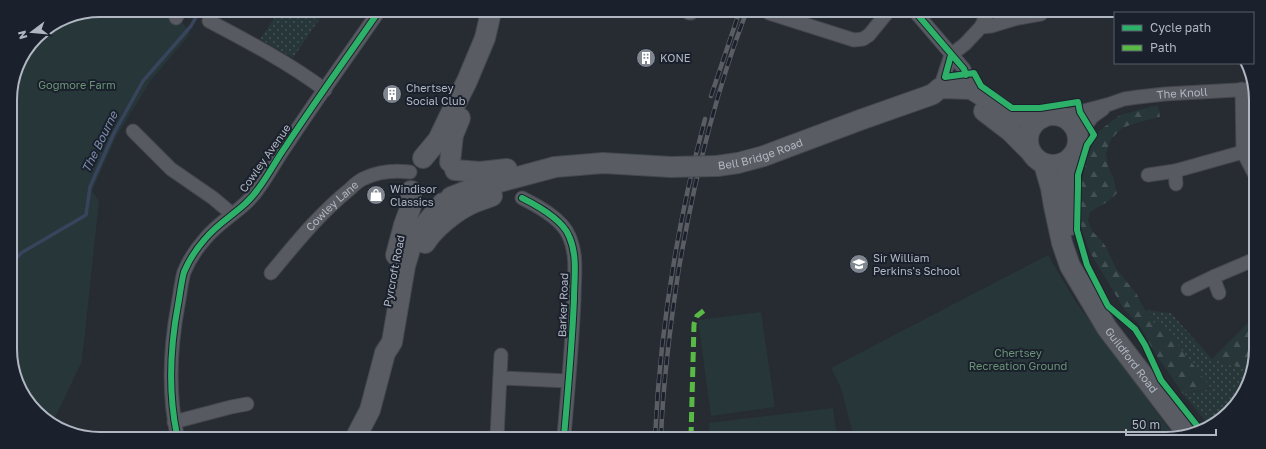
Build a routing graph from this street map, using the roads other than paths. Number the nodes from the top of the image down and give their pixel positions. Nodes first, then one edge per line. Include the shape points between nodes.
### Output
1 (375, 17) edge
2 (490, 17) edge
3 (502, 17) edge
4 (782, 17) edge
5 (884, 17) edge
6 (919, 17) edge
7 (986, 17) edge
8 (1024, 17) edge
9 (209, 21) dead end
10 (981, 27) junction
11 (951, 55) junction
12 (1249, 89) edge
13 (325, 90) junction
14 (937, 91) junction
15 (1248, 94) edge
16 (972, 97) junction
17 (1110, 104) junction
18 (1052, 117) junction
19 (133, 131) dead end
20 (1078, 136) junction
21 (1243, 152) junction
22 (1037, 157) junction
23 (1071, 157) junction
24 (1249, 163) edge
25 (453, 166) junction
26 (555, 167) junction
27 (414, 173) junction
28 (1148, 175) dead end
29 (522, 198) dead end
30 (447, 200) junction
31 (232, 214) junction
32 (1249, 262) edge
33 (272, 273) dead end
34 (1213, 277) junction
35 (1080, 283) junction
36 (1188, 289) dead end
37 (1219, 293) dead end
38 (400, 294) junction
39 (385, 353) junction
40 (501, 354) dead end
41 (500, 378) junction
42 (568, 381) junction
43 (247, 404) dead end
44 (176, 428) edge
45 (1184, 430) edge
46 (360, 432) edge
47 (497, 432) edge
48 (564, 432) edge

1 - 13 street, Cowley Avenue
2 - 27 main road via 485,38 467,81 438,140
3 - 25 main road via 493,48 477,87 453,135
4 - 5 street via 854,40 869,35
6 - 11 street
7 - 10 street
8 - 10 street
9 - 13 street via 281,59
10 - 11 street
11 - 14 street via 945,77
11 - 16 street via 964,69
12 - 17 street, The Knoll via 1144,96
13 - 31 street, Cowley Avenue via 258,190
14 - 16 main road via 948,99
14 - 26 main road, Bell Bridge Road, bridge via 764,156 738,163 671,167 603,163
15 - 21 street
16 - 18 main road via 992,102 1008,114
16 - 22 main road, Guildford Road
17 - 18 street, The Knoll
17 - 20 street, The Knoll via 1092,117
18 - 20 main road via 1067,120
18 - 22 main road via 1036,122 1028,135 1028,143
19 - 31 street via 171,169
20 - 23 main road via 1076,151
21 - 24 street
21 - 28 street via 1176,178
22 - 23 main road via 1052,165 1059,165
22 - 35 main road, Guildford Road via 1051,188 1062,243 1070,266
23 - 35 main road, Guildford Road via 1067,202 1079,263
25 - 26 main road, Bell Bridge Road via 480,172
25 - 27 main road via 444,158 430,156
25 - 30 main road via 457,184 455,191
26 - 30 main road, Bell Bridge Road via 469,190
26 - 38 main road via 528,183 469,205 454,214 429,236
27 - 30 main road via 415,197 421,202 436,205
27 - 33 street, Cowley Lane via 385,171 364,178 332,204
27 - 39 main road, Pyrcroft Road via 411,206 396,255 381,340
29 - 42 street, Barker Road via 540,207 558,222 568,234 574,250 573,321
30 - 38 main road, Pyrcroft Road via 412,239
31 - 44 street, Cowley Avenue via 205,239 184,272 171,359 171,390
32 - 34 street
34 - 36 street
34 - 37 street
35 - 45 main road, Guildford Road via 1107,328
38 - 39 main road, Pyrcroft Road via 392,342
39 - 46 main road, Pyrcroft Road via 370,410
40 - 41 street
41 - 42 street
41 - 47 street
42 - 48 street, Barker Road
43 - 44 street via 231,407

